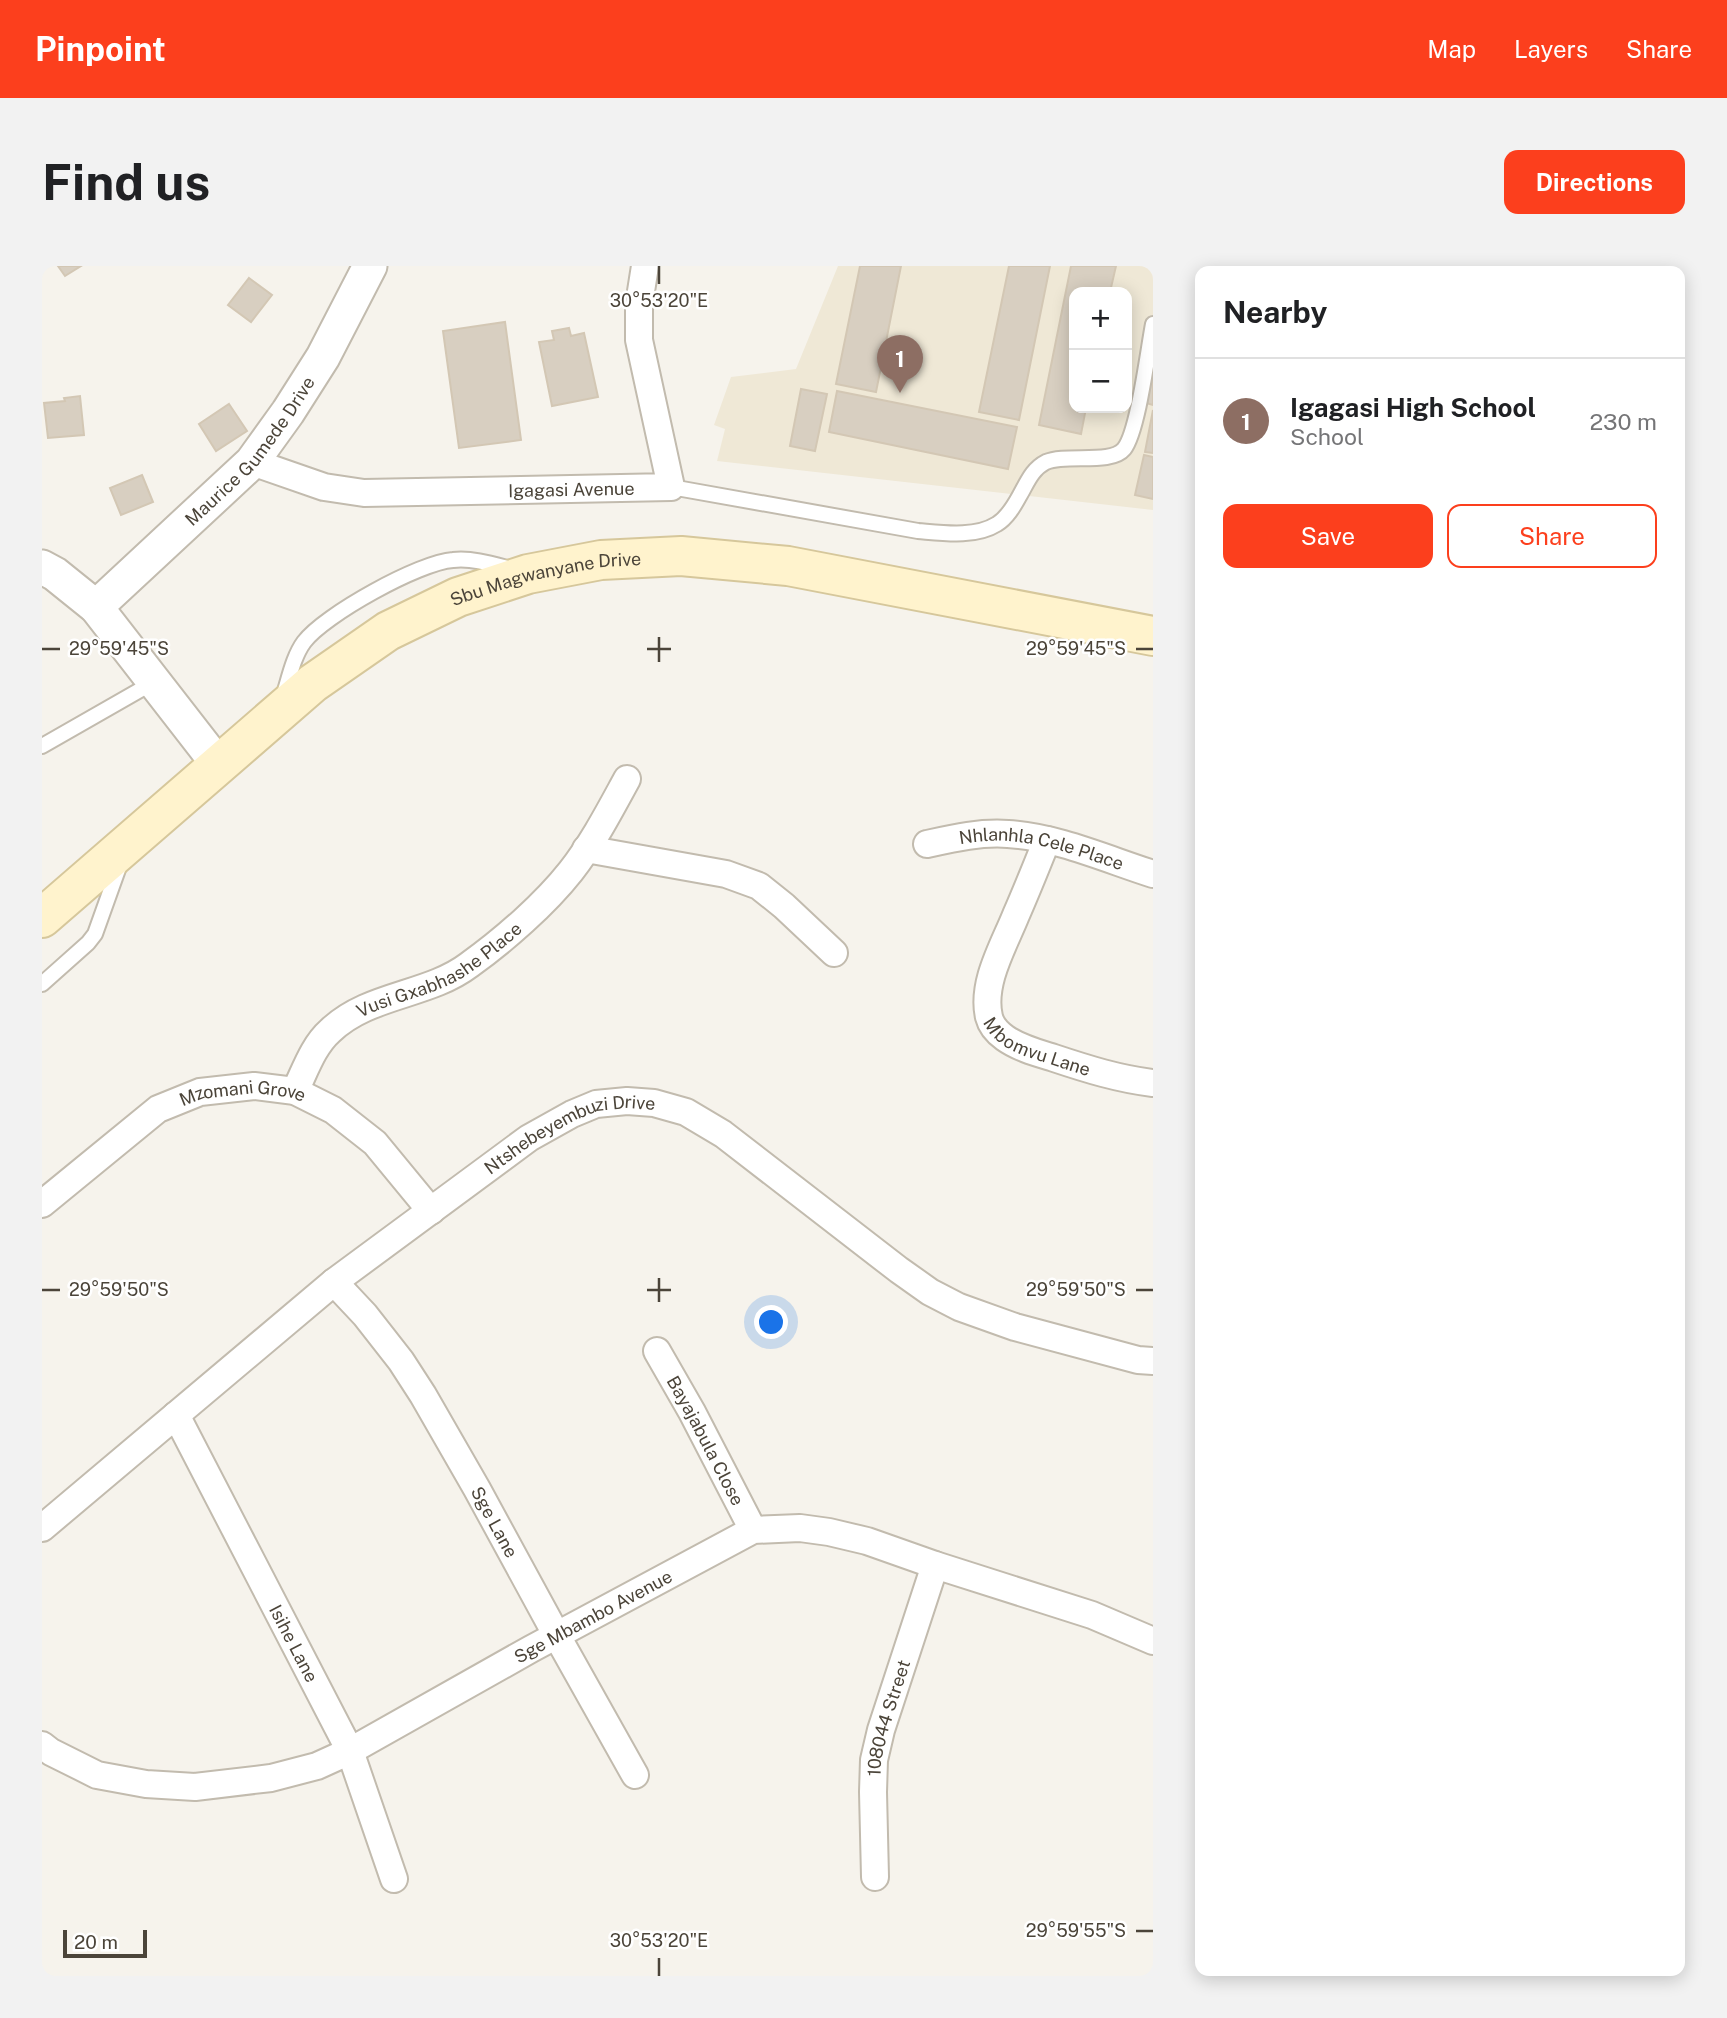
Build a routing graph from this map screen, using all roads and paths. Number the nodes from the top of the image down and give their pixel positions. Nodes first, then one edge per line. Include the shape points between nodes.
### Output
1 (370, 266) edge
2 (645, 266) edge
3 (1153, 324) edge
4 (252, 462) junction
5 (671, 487) junction
6 (42, 567) edge
7 (96, 607) junction
8 (1153, 636) edge
9 (154, 682) junction
10 (42, 746) edge
11 (218, 764) junction
12 (627, 779) dead end
13 (1047, 840) junction
14 (127, 843) junction
15 (927, 844) dead end
16 (586, 849) junction
17 (1153, 874) edge
18 (42, 918) edge
19 (834, 953) dead end
20 (42, 985) edge
21 (1153, 1083) edge
22 (295, 1091) junction
23 (42, 1204) edge
24 (431, 1211) junction
25 (334, 1282) junction
26 (657, 1351) dead end
27 (1153, 1361) edge
28 (176, 1415) junction
29 (42, 1528) edge
30 (753, 1530) junction
31 (935, 1565) junction
32 (557, 1636) junction
33 (1153, 1641) edge
34 (42, 1745) edge
35 (349, 1751) junction
36 (635, 1775) dead end
37 (875, 1877) dead end
38 (394, 1879) dead end

1 - 4 street, Maurice Gumede Drive via 323,357
2 - 5 street via 639,340
3 - 5 lane via 1133,424 1122,452 1048,461 1036,469 1009,513 989,528 945,534 918,531
4 - 5 street, Igagasi Avenue via 324,487 364,493
4 - 7 street, Maurice Gumede Drive
6 - 7 street
7 - 9 street
8 - 11 main road, Sbu Magwanyane Drive via 788,566 681,556 601,560 528,574 458,597 388,631 313,683
9 - 10 lane
9 - 11 street
11 - 14 main road, Sbu Magwanyane Drive
12 - 16 street, Vusi Gxabhashe Place
13 - 15 street, Nhlanhla Cele Place via 982,834
13 - 17 street, Nhlanhla Cele Place
13 - 21 street, Mbomvu Lane via 997,962 990,984 989,1019 1005,1038 1027,1049
14 - 18 main road, Sbu Magwanyane Drive
14 - 20 lane via 94,934
16 - 19 street via 726,874 759,886
16 - 22 street, Vusi Gxabhashe Place via 541,905 470,965 450,978 373,1005 329,1032 315,1049
22 - 23 street, Mzomani Grove via 254,1086 200,1091 158,1109
22 - 24 street, Mzomani Grove via 333,1110 375,1143
24 - 25 street, Ntshebeyembuzi Drive
24 - 27 street, Ntshebeyembuzi Drive via 529,1138 572,1114 597,1104 654,1103 687,1112 723,1134 899,1270 959,1307 1015,1327
25 - 28 street, Ntshebeyembuzi Drive
25 - 32 street, Sge Lane via 365,1315 423,1395
26 - 30 street, Bayajabula Close
28 - 29 street, Ntshebeyembuzi Drive
28 - 35 street, Isihe Lane
30 - 31 street, Sge Mbambo Avenue via 829,1532
30 - 32 street, Sge Mbambo Avenue
31 - 33 street, Sge Mbambo Avenue via 1092,1615
31 - 37 street, 108044 Street via 874,1760
32 - 35 street, Sge Mbambo Avenue
32 - 36 street, Sge Lane
34 - 35 street, Sge Mbambo Avenue via 97,1775 195,1787 271,1778 317,1766
35 - 38 street, Isihe Lane

